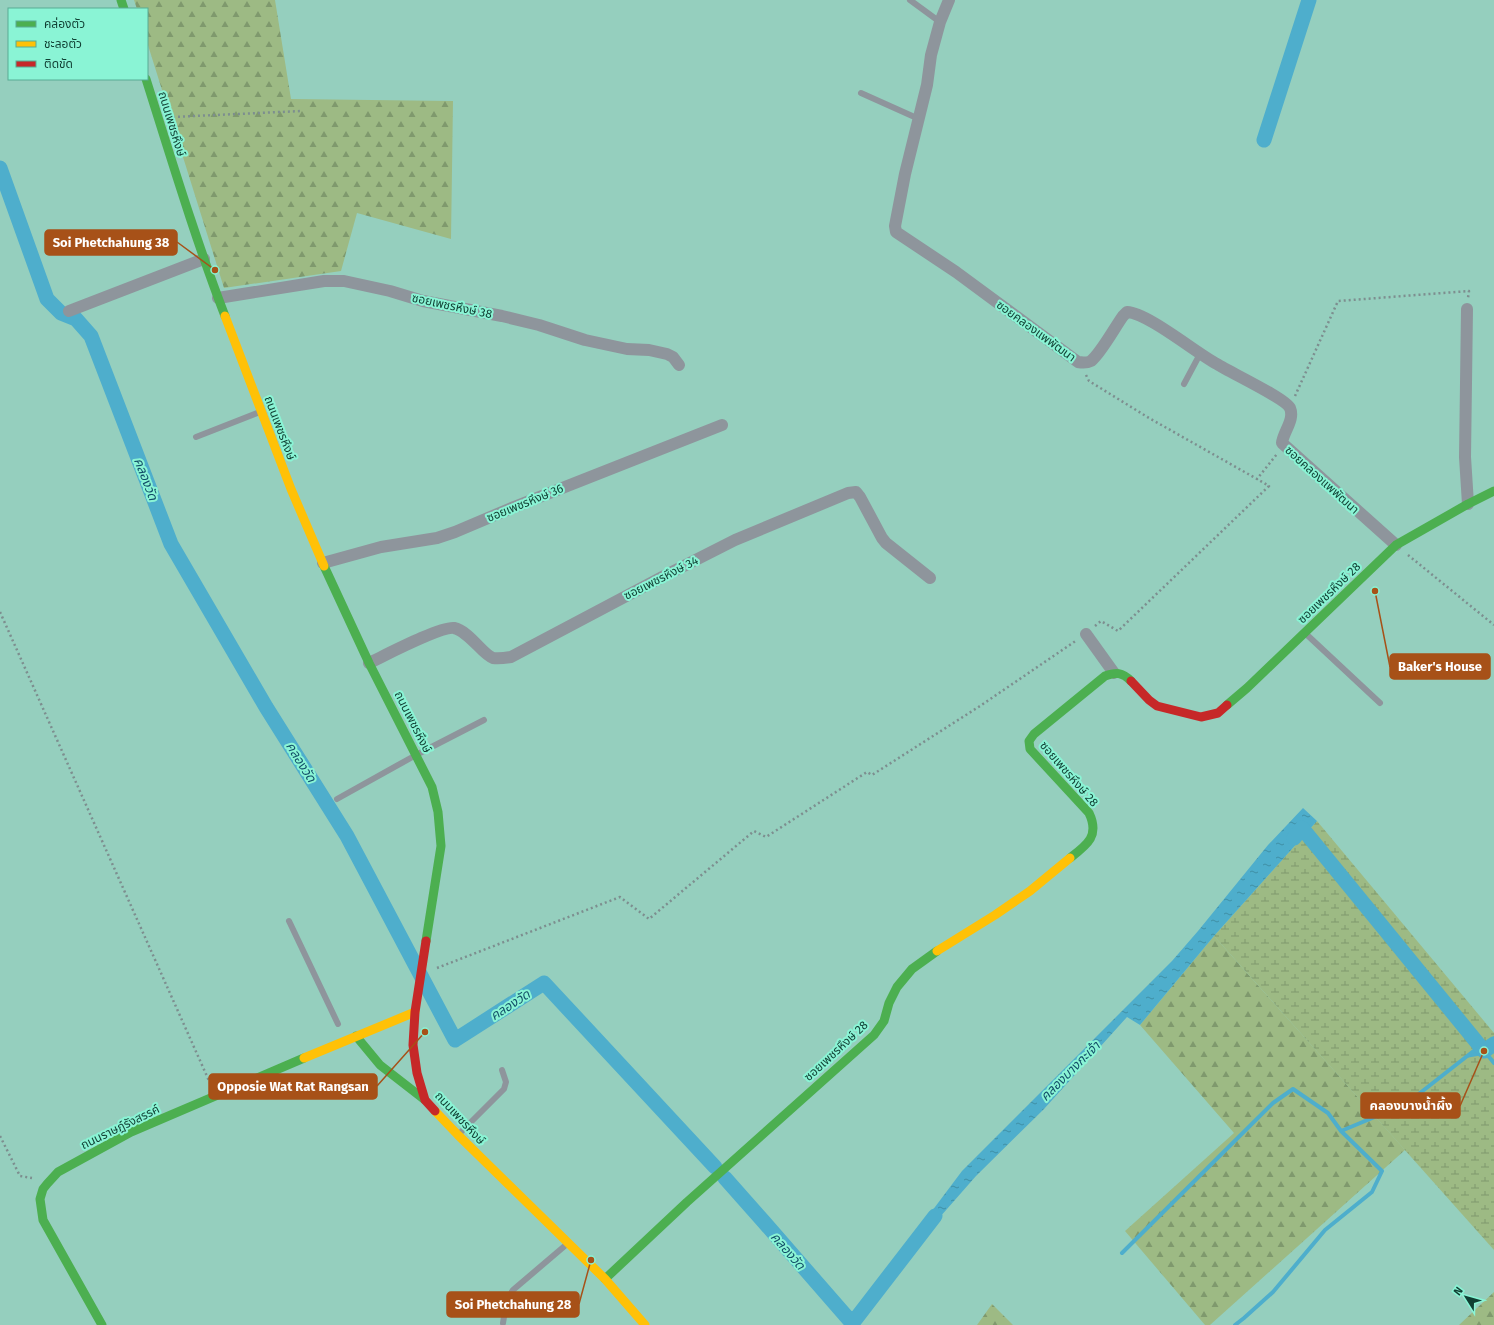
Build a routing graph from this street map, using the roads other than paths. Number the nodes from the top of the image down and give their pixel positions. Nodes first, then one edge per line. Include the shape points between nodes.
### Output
1 (910, 0) edge
2 (949, 0) edge
3 (940, 22) junction
4 (146, 80) edge
5 (861, 93) dead end
6 (919, 119) junction
7 (204, 259) junction
8 (218, 298) junction
9 (1467, 309) road end
10 (69, 311) dead end
11 (1200, 354) junction
12 (679, 365) dead end
13 (1184, 384) dead end
14 (261, 411) junction
15 (722, 424) dead end
16 (196, 437) dead end
17 (1494, 491) edge
18 (1468, 504) junction
19 (1396, 545) junction
20 (323, 563) junction
21 (930, 578) dead end
22 (1304, 633) junction
23 (1086, 634) road end
24 (369, 662) junction
25 (1114, 672) junction
26 (1380, 703) dead end
27 (484, 720) dead end
28 (416, 755) junction
29 (337, 799) dead end
30 (289, 922) dead end
31 (415, 1012) junction
32 (338, 1024) dead end
33 (356, 1036) junction
34 (502, 1070) dead end
35 (425, 1100) junction
36 (458, 1135) junction
37 (567, 1244) junction
38 (604, 1279) junction
39 (503, 1323) dead end
40 (102, 1325) edge
41 (645, 1325) edge

1 - 3 lane
2 - 3 street, ซอยคลองแพพัฒนา
3 - 6 street, ซอยคลองแพพัฒนา
4 - 7 street, ถนนเพชรหึงษ์
5 - 6 lane
6 - 11 street, ซอยคลองแพพัฒนา via 905,174 896,232 956,272 1078,362 1086,363 1091,360 1127,312 1133,312 1152,322
7 - 8 street, ถนนเพชรหึงษ์
7 - 10 street
8 - 12 street, ซอยเพชรหึงษ์ 38 via 344,281 423,301 539,325 585,340 667,354
8 - 14 street, ถนนเพชรหึงษ์
9 - 18 street via 1465,457
11 - 13 lane
11 - 19 street, ซอยคลองแพพัฒนา via 1290,407 1292,415 1282,440 1284,446
14 - 16 lane
14 - 20 street, ถนนเพชรหึงษ์
15 - 20 street, ซอยเพชรหึงษ์ 36 via 456,532 437,538 381,547
17 - 18 street, ซอยเพชรหึงษ์ 28
18 - 19 street, ซอยเพชรหึงษ์ 28
19 - 22 street, ซอยเพชรหึงษ์ 28
20 - 24 street, ถนนเพชรหึงษ์
21 - 24 street, ซอยเพชรหึงษ์ 34 via 886,543 860,497 856,492 848,493 735,540 511,657 492,658 454,628 434,633
22 - 25 street, ซอยเพชรหึงษ์ 28 via 1218,713 1209,716 1202,717 1157,706 1128,678
22 - 26 lane
23 - 25 street
24 - 28 street, ถนนเพชรหึงษ์
25 - 38 street, ซอยเพชรหึงษ์ 28 via 1105,676 1049,721 1029,741 1030,749 1036,757 1089,813 1094,830 1086,846 1030,891 912,969 897,987 884,1021 874,1034
27 - 28 lane
28 - 29 lane
28 - 31 street, ถนนเพชรหึงษ์ via 432,787 438,812 440,846
30 - 32 lane
31 - 33 street, ถนนราษฎ์รังสรรค์
31 - 35 street, ถนนเพชรหึงษ์ via 413,1045 417,1073
33 - 35 street via 380,1065
33 - 40 street, ถนนราษฎ์รังสรรค์ via 344,1038 216,1097 131,1132 58,1172 48,1181 40,1192 39,1203 43,1220
34 - 36 lane via 506,1078 504,1088
35 - 36 street, ถนนเพชรหึงษ์
36 - 37 street, ถนนเพชรหึงษ์
37 - 38 street, ถนนเพชรหึงษ์
37 - 39 lane via 513,1290 509,1296
38 - 41 street, ถนนเพชรหึงษ์

